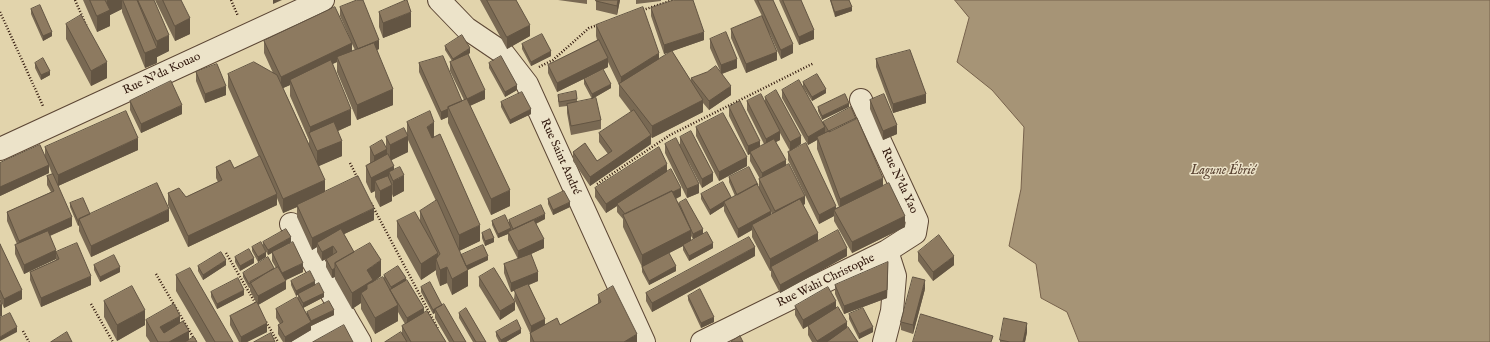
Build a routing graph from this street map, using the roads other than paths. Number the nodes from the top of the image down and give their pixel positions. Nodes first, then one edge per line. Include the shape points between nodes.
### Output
1 (324, 0) edge
2 (439, 0) edge
3 (861, 100) dead end
4 (0, 149) edge
5 (291, 224) dead end
6 (887, 251) junction
7 (345, 316) junction
8 (303, 342) edge
9 (360, 342) edge
10 (644, 342) edge
11 (702, 342) edge
12 (884, 342) edge

1 - 4 street, Rue N'da Kouao
2 - 10 street, Rue Saint André via 466,28 503,53 527,84
3 - 6 street, Rue N'da Yao via 917,221 915,232
5 - 7 street
6 - 11 street, Rue Wahi Christophe
6 - 12 street, Rue Wahi Christophe via 895,276 892,311
7 - 8 street
7 - 9 street

